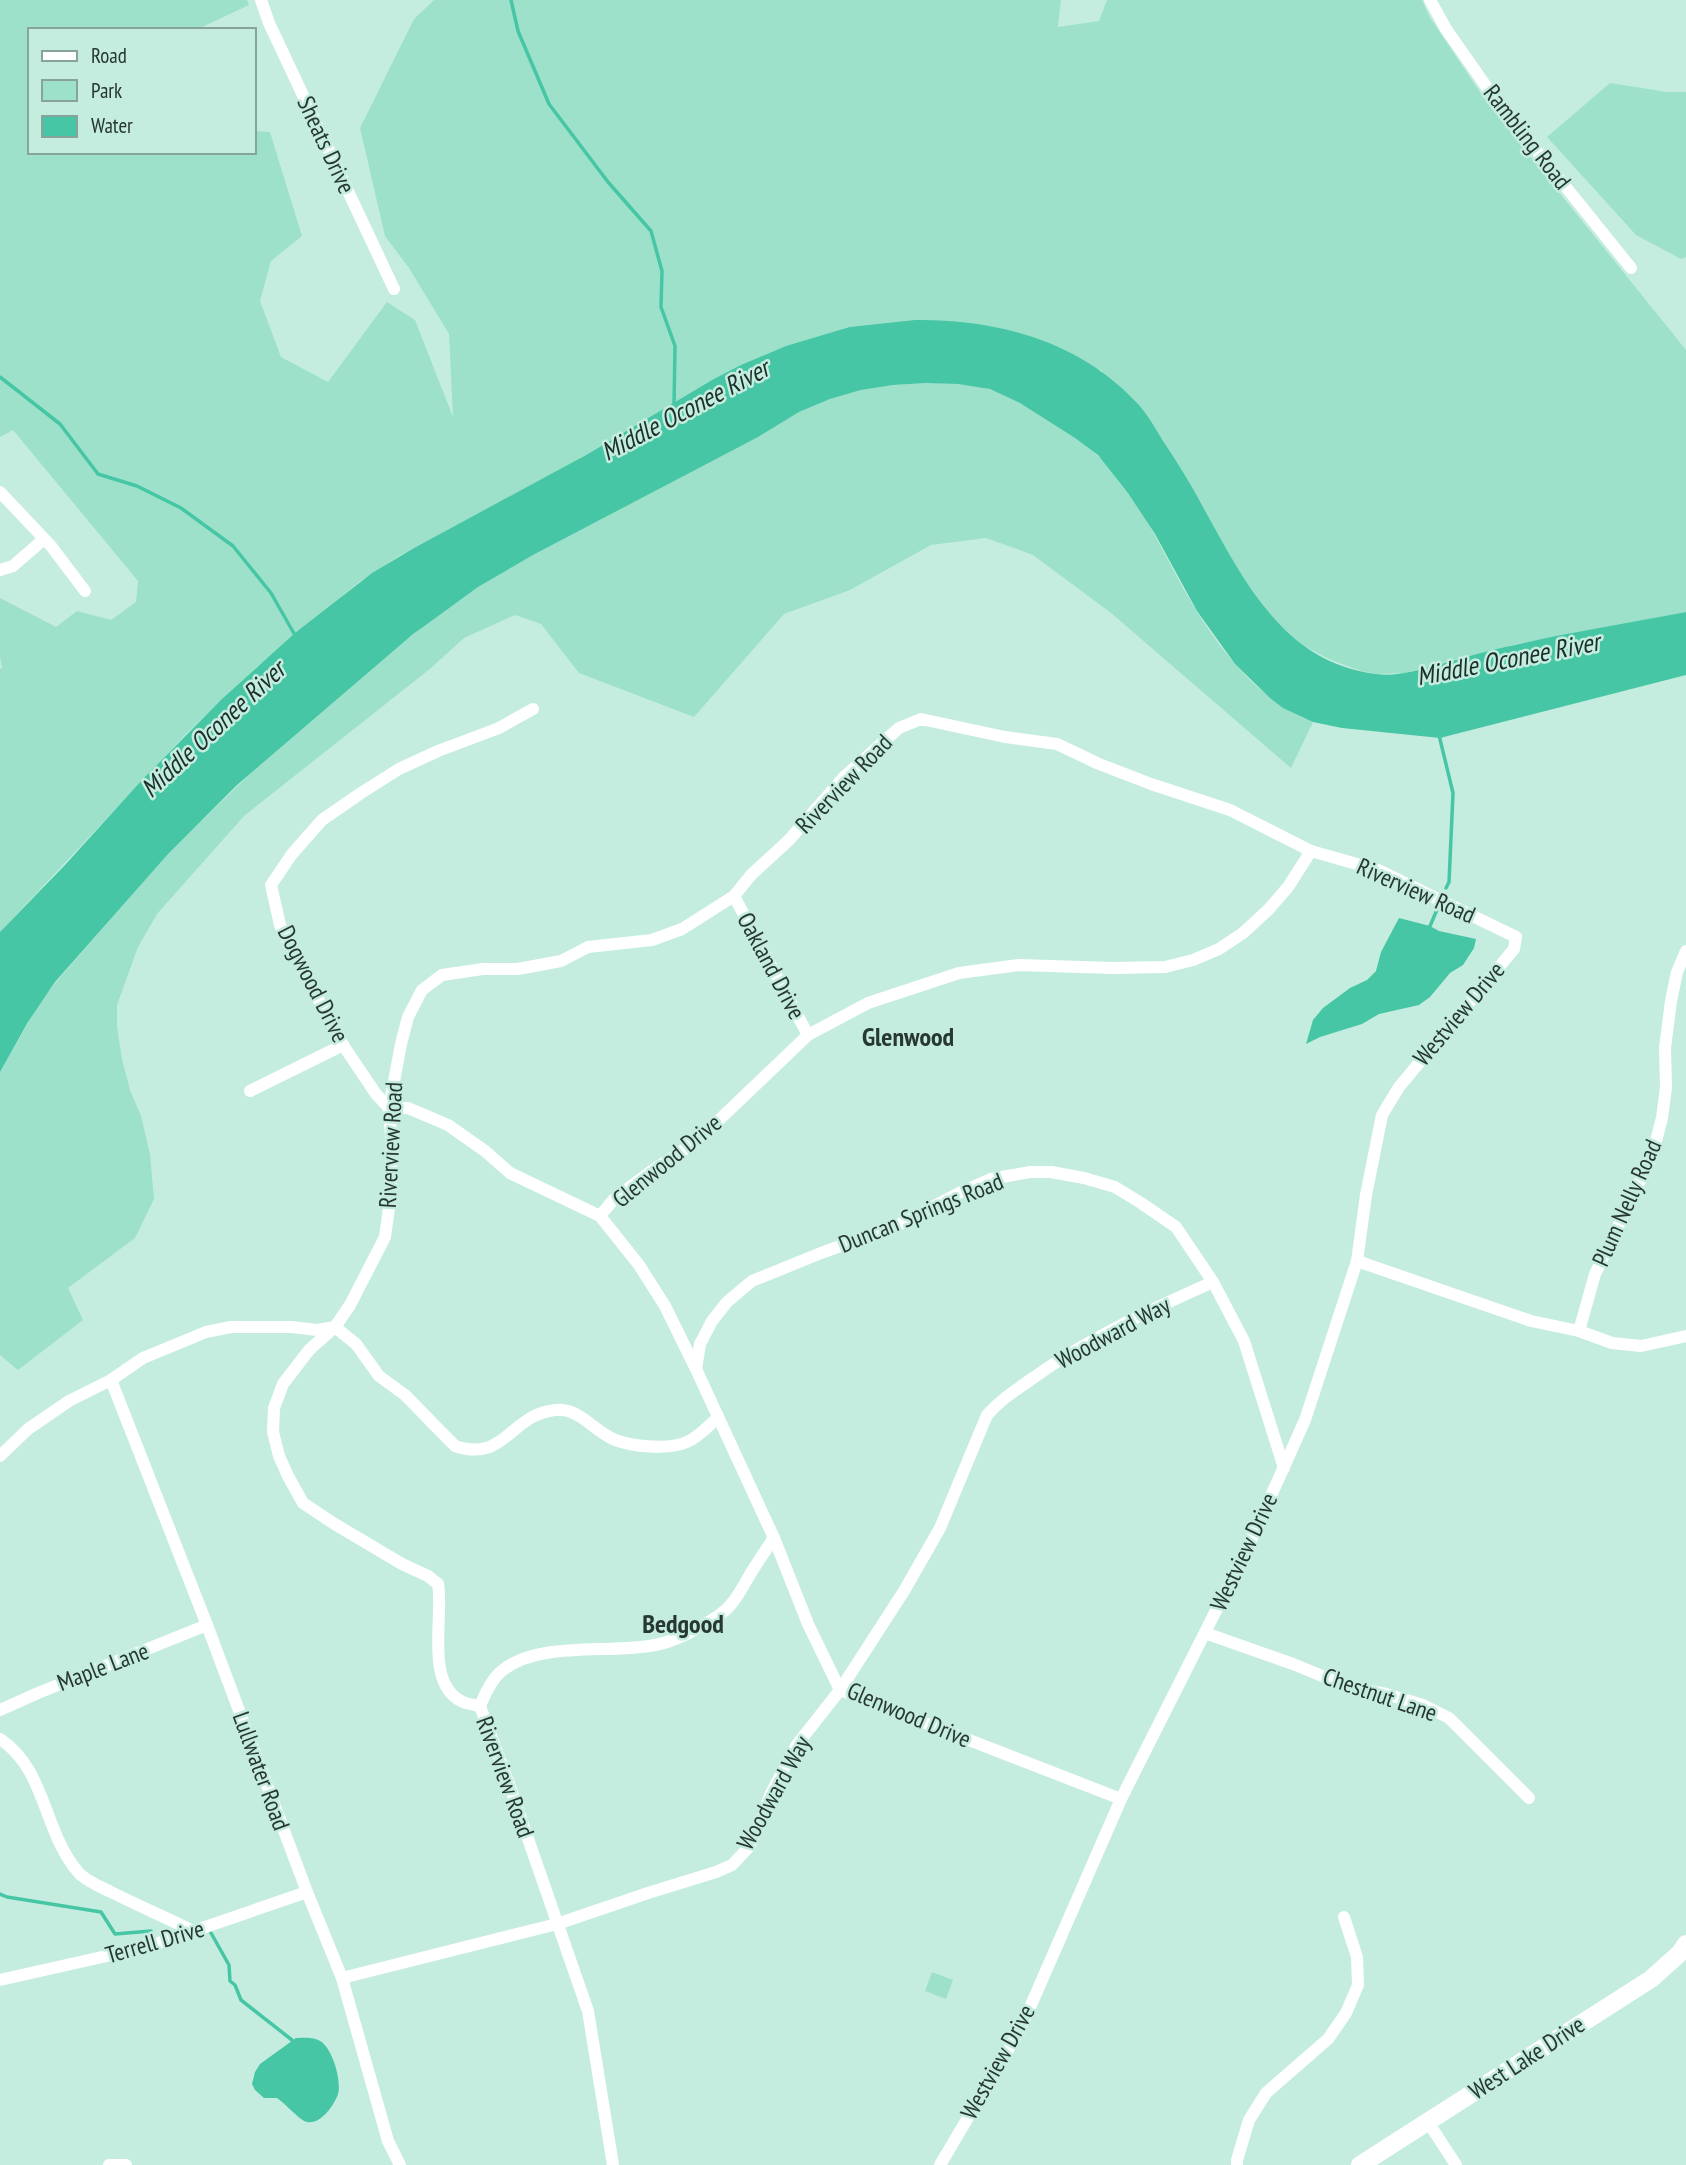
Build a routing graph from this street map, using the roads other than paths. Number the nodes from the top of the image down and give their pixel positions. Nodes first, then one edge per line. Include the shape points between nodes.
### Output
1 (261, 0) edge
2 (1430, 0) edge
3 (1631, 268) dead end
4 (394, 289) dead end
5 (0, 492) edge
6 (44, 539) junction
7 (0, 570) edge
8 (85, 591) dead end
9 (533, 709) dead end
10 (1311, 851) junction
11 (734, 896) junction
12 (1516, 937) joint
13 (1686, 951) edge
14 (808, 1035) junction
15 (343, 1045) junction
16 (250, 1091) dead end
17 (389, 1108) junction
18 (600, 1216) junction
19 (1357, 1261) junction
20 (1213, 1282) junction
21 (335, 1327) junction
22 (1579, 1331) junction
23 (1686, 1336) edge
24 (696, 1369) junction
25 (111, 1380) junction
26 (718, 1418) junction
27 (0, 1456) edge
28 (1284, 1468) junction
29 (774, 1538) junction
30 (207, 1625) junction
31 (1206, 1633) junction
32 (840, 1690) junction
33 (480, 1706) junction
34 (0, 1710) edge
35 (0, 1739) edge
36 (1529, 1798) dead end
37 (1121, 1799) junction
38 (307, 1892) junction
39 (1344, 1917) dead end
40 (557, 1924) junction
41 (195, 1932) junction
42 (1686, 1944) edge
43 (342, 1978) junction
44 (0, 1980) edge
45 (1428, 2122) junction
46 (108, 2165) edge
47 (126, 2165) edge
48 (400, 2165) edge
49 (613, 2165) edge
50 (940, 2165) edge
51 (1237, 2165) edge
52 (1360, 2165) edge
53 (1456, 2165) edge

1 - 4 street, Sheats Drive
2 - 3 street, Rambling Road via 1488,89
5 - 6 street
6 - 7 street via 13,566
6 - 8 street
9 - 15 street, Dogwood Drive via 399,769 361,793 322,820 271,885 280,925
10 - 11 street, Riverview Road via 1230,810 1138,779 1057,744 921,719 899,728 844,777
10 - 12 street, Riverview Road via 1378,870
10 - 14 street, Glenwood Drive via 1268,910 1219,949 1193,960 1165,967 1019,965 959,973 868,1003
11 - 14 street, Oakland Drive
11 - 17 street, Riverview Road via 682,929 652,940 588,947 561,961 518,970 483,968 442,975 422,990 408,1017
12 - 19 street, Westview Drive via 1514,949 1399,1087 1382,1115
13 - 22 street, Plum Nelly Road via 1671,1001 1662,1118 1651,1156 1595,1274
14 - 18 street, Glenwood Drive via 697,1141 614,1199
15 - 16 street
15 - 17 street, Dogwood Drive
17 - 18 street via 408,1108 448,1125 510,1173
17 - 21 street, Riverview Road via 391,1193 385,1237
18 - 24 street, Glenwood Drive via 646,1275
19 - 22 street via 1531,1321
19 - 28 street, Westview Drive via 1305,1420
20 - 24 street, Duncan Springs Road via 1177,1227 1142,1203 1115,1187 1084,1178 1030,1172 961,1192 896,1226 752,1282 712,1321 700,1344
20 - 28 street, Duncan Springs Road via 1244,1341
20 - 32 street, Woodward Way via 1128,1320 997,1403 987,1415 940,1528
21 - 25 street via 231,1326 143,1358
21 - 26 street via 356,1344 379,1376 405,1395 455,1446 465,1449 483,1451 534,1415 556,1410 575,1413 607,1437 640,1447 688,1442
21 - 33 street, Riverview Road via 309,1350 283,1384 274,1408 279,1456 303,1503 438,1584 440,1670 451,1693
22 - 23 street via 1612,1343 1640,1346
24 - 26 street, Glenwood Drive
25 - 27 street via 45,1417
25 - 30 street, Lullwater Road
26 - 29 street, Glenwood Drive
28 - 31 street, Westview Drive
29 - 32 street, Glenwood Drive
29 - 33 street via 736,1600 702,1626 653,1646 540,1653 519,1660 501,1671
30 - 34 street, Maple Lane
30 - 38 street, Lullwater Road
31 - 36 street, Chestnut Lane via 1349,1687 1386,1693 1449,1718
31 - 37 street, Westview Drive
32 - 37 street, Glenwood Drive
32 - 40 street, Woodward Way via 796,1746 749,1847 732,1865
33 - 40 street, Riverview Road
35 - 41 street via 32,1773 61,1847 80,1875
37 - 50 street, Westview Drive via 1021,2028
38 - 41 street, Terrell Drive
38 - 43 street, Lullwater Road
39 - 51 street via 1357,1957 1358,1985 1346,2013 1328,2039 1266,2093 1249,2120
40 - 43 street, Woodward Way
40 - 49 street, Riverview Road via 588,2011
41 - 44 street, Terrell Drive
42 - 45 main road, West Lake Drive via 1651,1979
43 - 48 street, Lullwater Road via 388,2141
45 - 52 main road, West Lake Drive
45 - 53 street
46 - 47 street

